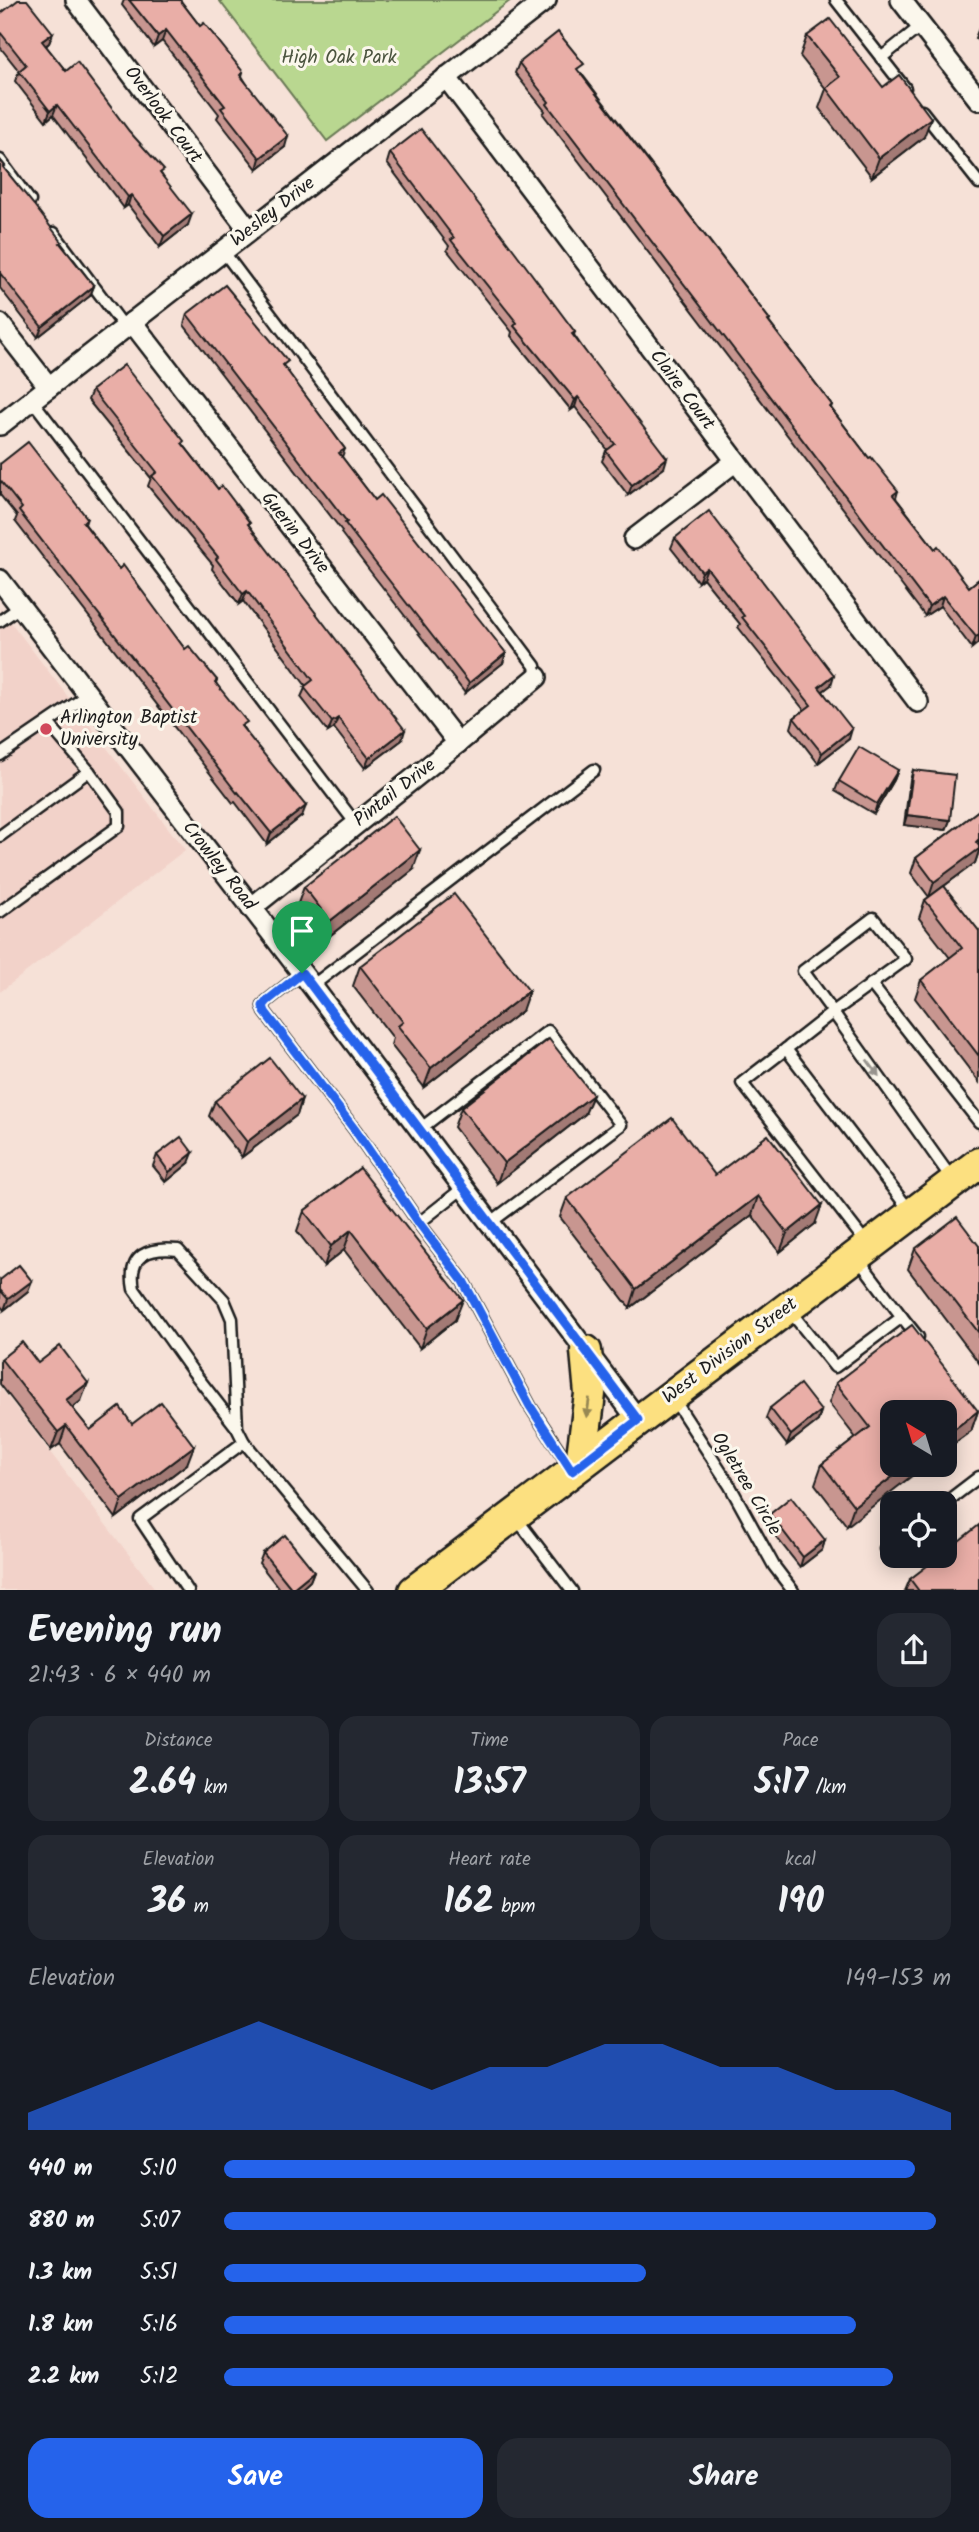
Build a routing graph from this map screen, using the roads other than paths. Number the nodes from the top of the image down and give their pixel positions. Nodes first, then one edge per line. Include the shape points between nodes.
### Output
1 (76, 0) edge
2 (546, 0) edge
3 (836, 0) edge
4 (901, 0) edge
5 (921, 26) junction
6 (881, 58) junction
7 (446, 77) junction
8 (979, 100) edge
9 (0, 160) edge
10 (979, 183) edge
11 (33, 205) edge
12 (50, 227) edge
13 (249, 230) junction
14 (223, 251) junction
15 (0, 324) edge
16 (128, 325) junction
17 (49, 387) junction
18 (32, 400) junction
19 (0, 425) edge
20 (736, 461) junction
21 (634, 539) dead end
22 (0, 580) edge
23 (20, 607) junction
24 (0, 621) edge
25 (537, 677) joint
26 (88, 695) junction
27 (918, 702) dead end
28 (48, 723) junction
29 (458, 743) junction
30 (0, 755) edge
31 (594, 770) dead end
32 (89, 771) junction
33 (356, 824) junction
34 (0, 836) edge
35 (251, 908) junction
36 (0, 912) edge
37 (307, 979) junction
38 (872, 984) junction
39 (833, 1012) junction
40 (786, 1049) junction
41 (979, 1122) edge
42 (420, 1129) junction
43 (979, 1163) edge
44 (954, 1182) junction
45 (463, 1188) junction
46 (912, 1214) junction
47 (419, 1223) junction
48 (490, 1223) junction
49 (863, 1252) junction
50 (787, 1307) junction
51 (902, 1317) junction
52 (928, 1350) edge
53 (586, 1351) junction
54 (671, 1395) junction
55 (638, 1420) junction
56 (237, 1428) junction
57 (244, 1442) junction
58 (576, 1467) junction
59 (979, 1477) edge
60 (957, 1494) edge
61 (514, 1515) junction
62 (187, 1590) edge
63 (367, 1590) edge
64 (415, 1590) edge
65 (571, 1590) edge
66 (792, 1590) edge

1 - 13 street, Overlook Court
2 - 7 street, Wesley Drive
3 - 6 lane
4 - 5 street
5 - 6 lane
5 - 8 street
6 - 10 lane
7 - 13 street, Wesley Drive
7 - 20 street, Claire Court
9 - 11 lane
12 - 16 lane
13 - 14 street, Wesley Drive
14 - 16 street, Wesley Drive
14 - 25 lane via 535,666
15 - 17 street
16 - 17 street, Wesley Drive
16 - 29 street, Guerin Drive
17 - 18 street, Wesley Drive
18 - 19 street, Wesley Drive
18 - 33 lane
20 - 21 street
20 - 27 street, Claire Court
22 - 23 street, Crowley Road
23 - 24 lane
23 - 26 street, Crowley Road
25 - 29 street, Pintail Drive
26 - 28 lane
26 - 35 street, Crowley Road
28 - 30 lane
28 - 32 lane
29 - 33 street, Pintail Drive
31 - 37 lane
32 - 34 lane
32 - 36 lane via 119,812 119,826
33 - 35 street, Pintail Drive
35 - 37 street, Crowley Road
37 - 42 street, Crowley Road
37 - 47 lane via 267,1001 265,1012
38 - 39 lane
38 - 39 lane via 906,959 873,918 803,971
38 - 41 lane
39 - 40 lane
39 -> 44 lane
40 - 46 lane
40 - 49 lane via 741,1083
42 - 45 street, Crowley Road
42 - 48 lane via 548,1031 621,1125
43 - 44 main road, West Division Street
44 - 46 main road, West Division Street
45 - 47 lane
45 - 48 street, Crowley Road
46 - 49 main road, West Division Street
47 - 58 lane via 463,1281 530,1406
48 - 53 street, Crowley Road
49 - 50 main road, West Division Street
49 - 51 lane
50 - 51 lane via 835,1367
50 - 54 main road, West Division Street
51 - 52 lane
53 - 55 street, Crowley Road
53 -> 58 main road via 590,1394
54 - 55 main road, West Division Street
54 - 66 lane, Ogletree Circle
55 - 58 main road, West Division Street
56 - 56 lane via 232,1319 224,1300 178,1250 152,1248 135,1266 134,1289
56 - 57 lane
57 - 62 lane via 140,1519
57 - 63 lane
58 - 61 main road, West Division Street
59 - 60 lane
61 - 64 main road, West Division Street
61 - 65 lane

